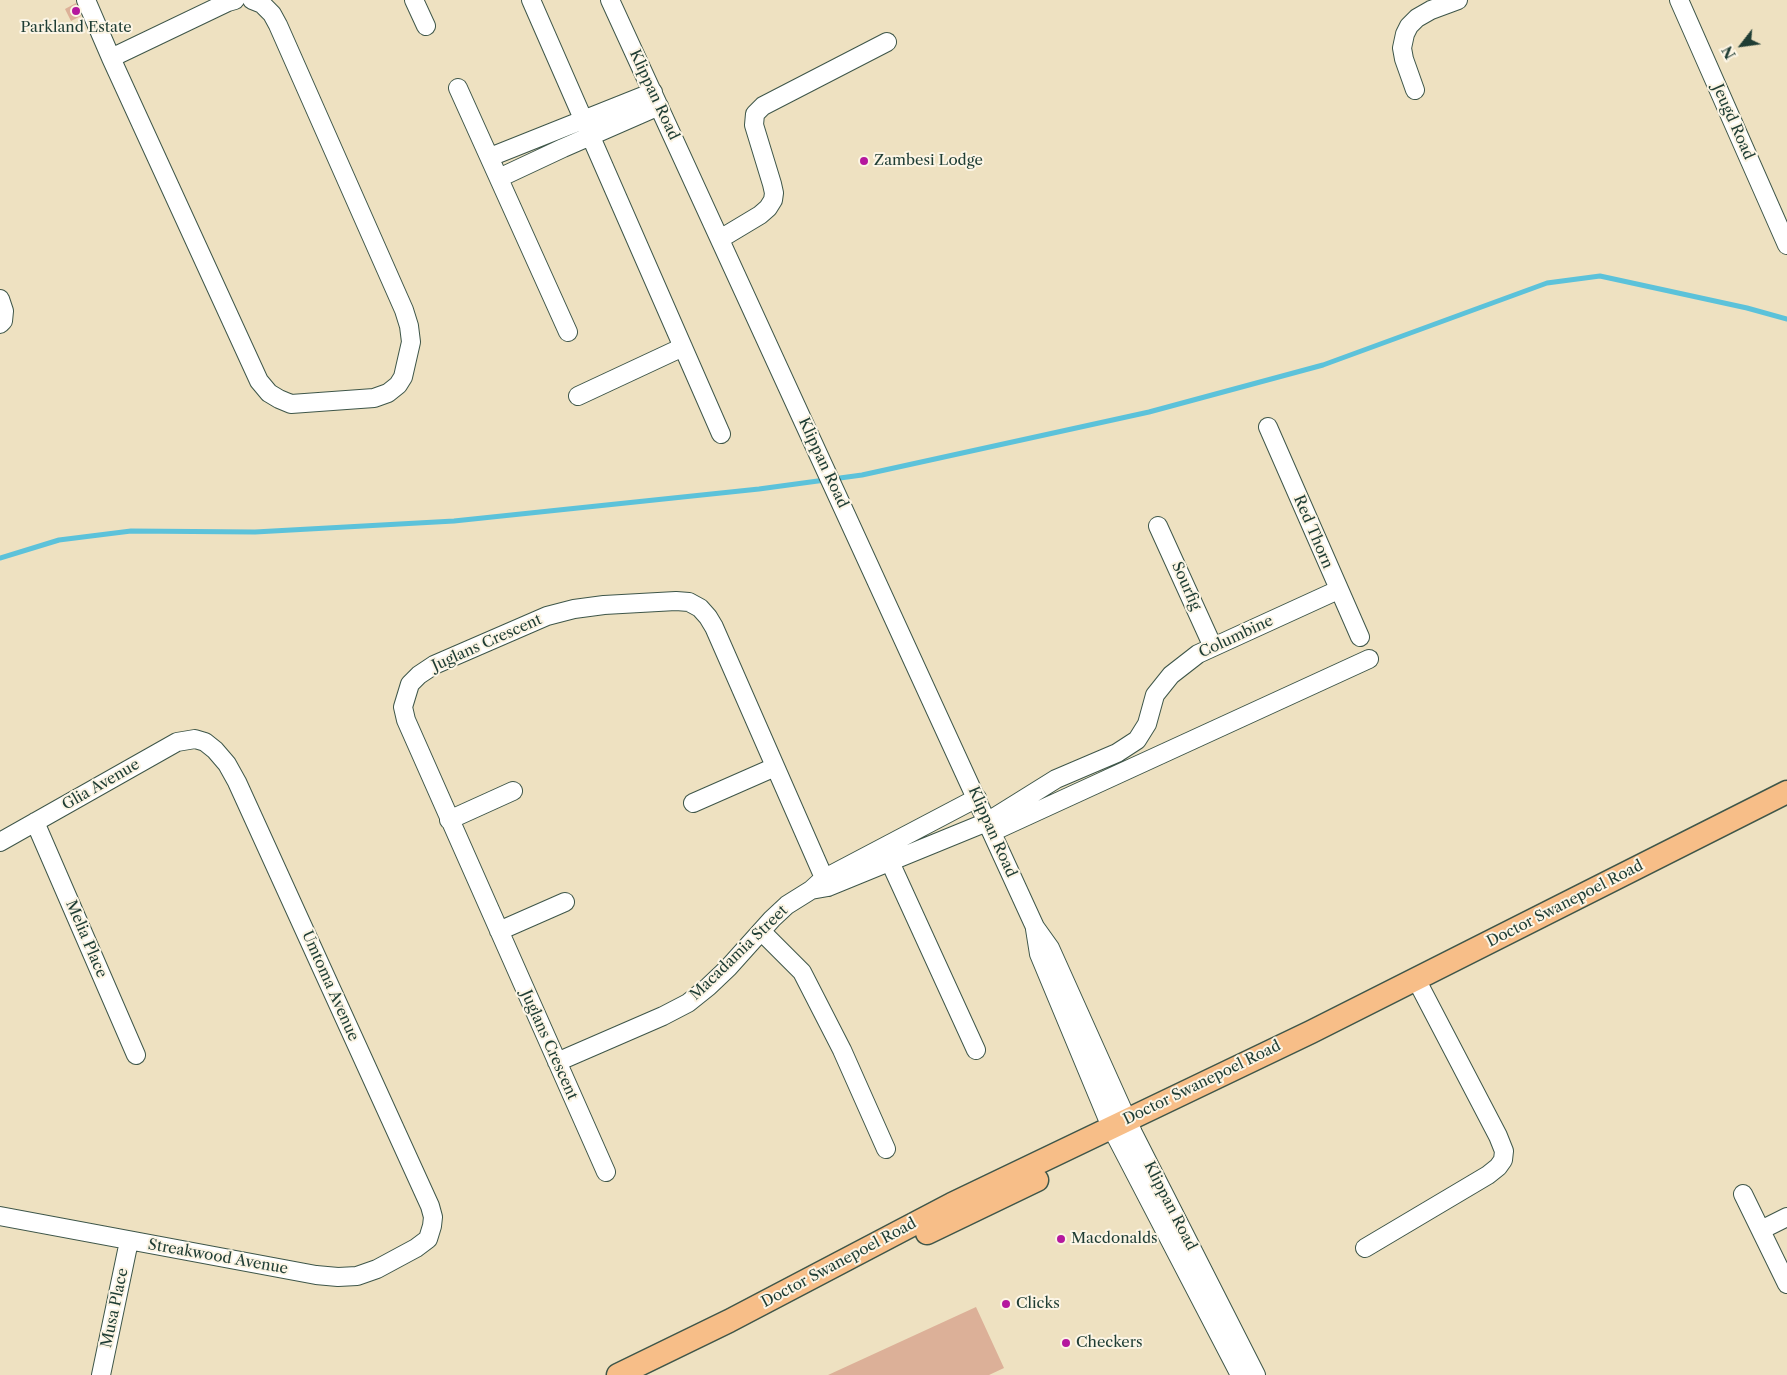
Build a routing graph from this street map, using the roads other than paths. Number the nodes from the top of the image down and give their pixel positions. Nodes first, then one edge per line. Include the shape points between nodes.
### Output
1 (86, 0) edge
2 (235, 0) edge
3 (252, 0) edge
4 (414, 0) edge
5 (531, 0) edge
6 (610, 0) edge
7 (1458, 0) edge
8 (1679, 0) edge
9 (426, 26) dead end
10 (887, 42) dead end
11 (111, 58) junction
12 (458, 88) dead end
13 (1415, 90) dead end
14 (656, 99) junction
15 (588, 128) junction
16 (490, 157) junction
17 (499, 178) junction
18 (1783, 224) edge
19 (720, 239) junction
20 (1787, 245) edge
21 (0, 299) edge
22 (0, 324) edge
23 (568, 332) dead end
24 (683, 348) junction
25 (578, 396) dead end
26 (1268, 427) dead end
27 (721, 434) dead end
28 (1158, 526) dead end
29 (1338, 590) junction
30 (1360, 637) dead end
31 (1213, 647) junction
32 (1369, 659) dead end
33 (205, 742) joint
34 (775, 767) junction
35 (513, 791) dead end
36 (1787, 792) edge
37 (977, 798) junction
38 (693, 803) dead end
39 (1787, 804) edge
40 (449, 820) junction
41 (35, 822) junction
42 (989, 827) junction
43 (0, 842) edge
44 (890, 862) junction
45 (821, 885) junction
46 (565, 902) dead end
47 (499, 931) junction
48 (761, 931) junction
49 (1419, 984) junction
50 (976, 1050) dead end
51 (136, 1055) dead end
52 (557, 1062) junction
53 (1122, 1130) junction
54 (886, 1149) dead end
55 (606, 1172) dead end
56 (1744, 1194) dead end
57 (0, 1216) edge
58 (1787, 1217) edge
59 (1761, 1230) junction
60 (428, 1239) joint
61 (129, 1241) junction
62 (1365, 1248) dead end
63 (1787, 1284) edge
64 (1244, 1370) edge
65 (101, 1375) edge
66 (618, 1375) edge
67 (630, 1375) edge
68 (1256, 1375) edge

1 - 11 street
2 - 11 street
3 - 11 street via 262,4 278,25 404,310 411,342 403,377 398,386 388,393 361,400 291,404 269,393 259,381
4 - 9 street
5 - 15 street
6 - 14 street, Klippan Road
7 - 13 street via 1417,18 1404,34 1404,59
8 - 18 street, Jeugd Road
10 - 19 street via 774,99 755,114 754,125 772,184 773,200 760,214
12 - 16 street
14 - 15 street
14 - 19 street, Klippan Road
15 - 16 street
15 - 17 street
15 - 24 street
16 - 17 street
17 - 23 street
18 - 20 street, Jeugd Road
19 - 37 street, Klippan Road
21 - 22 street via 4,311
24 - 25 street
24 - 27 street
26 - 29 street, Red Thorn
28 - 31 street, Sourfig
29 - 30 street, Red Thorn
29 - 31 street, Columbine
31 - 42 street, Columbine via 1171,675 1155,695 1148,724 1137,740 1117,753 1056,779
32 - 42 street
33 - 41 street, Glia Avenue via 194,739 177,742
33 - 60 street, Umtoma Avenue via 227,764 237,782 430,1206 433,1217
34 - 38 street
34 - 40 street, Juglans Crescent via 714,627 700,608 689,602 676,601 574,609 547,616 434,665 410,684 403,707 406,720
34 - 45 street, Juglans Crescent
35 - 40 street
36 - 49 main road, Doctor Swanepoel Road
37 - 42 street, Klippan Road
37 - 45 street, Macadamia Street
39 - 49 main road, Doctor Swanepoel Road
40 - 47 street, Juglans Crescent
41 - 43 street, Glia Avenue
41 - 51 street, Melia Place
42 - 44 street, Macadamia Street
42 - 53 street, Klippan Road via 1035,927 1039,954
44 - 45 street, Macadamia Street
44 - 50 street
45 - 48 street, Macadamia Street via 787,905
46 - 47 street
47 - 52 street, Juglans Crescent
48 - 52 street, Macadamia Street via 728,968 688,1003
48 - 54 street via 802,972 842,1050
49 - 53 main road, Doctor Swanepoel Road via 1315,1044
49 - 62 street via 1498,1136 1504,1151 1503,1160 1488,1176
52 - 55 street, Juglans Crescent
53 - 64 street, Klippan Road
53 - 66 main road, Doctor Swanepoel Road via 952,1204 729,1321
53 - 67 main road, Doctor Swanepoel Road
56 - 59 street
57 - 61 street, Streakwood Avenue
58 - 59 street
59 - 63 street
60 - 61 street, Streakwood Avenue via 377,1269 357,1276 338,1277
61 - 65 street, Musa Place
64 - 68 street, Klippan Road

